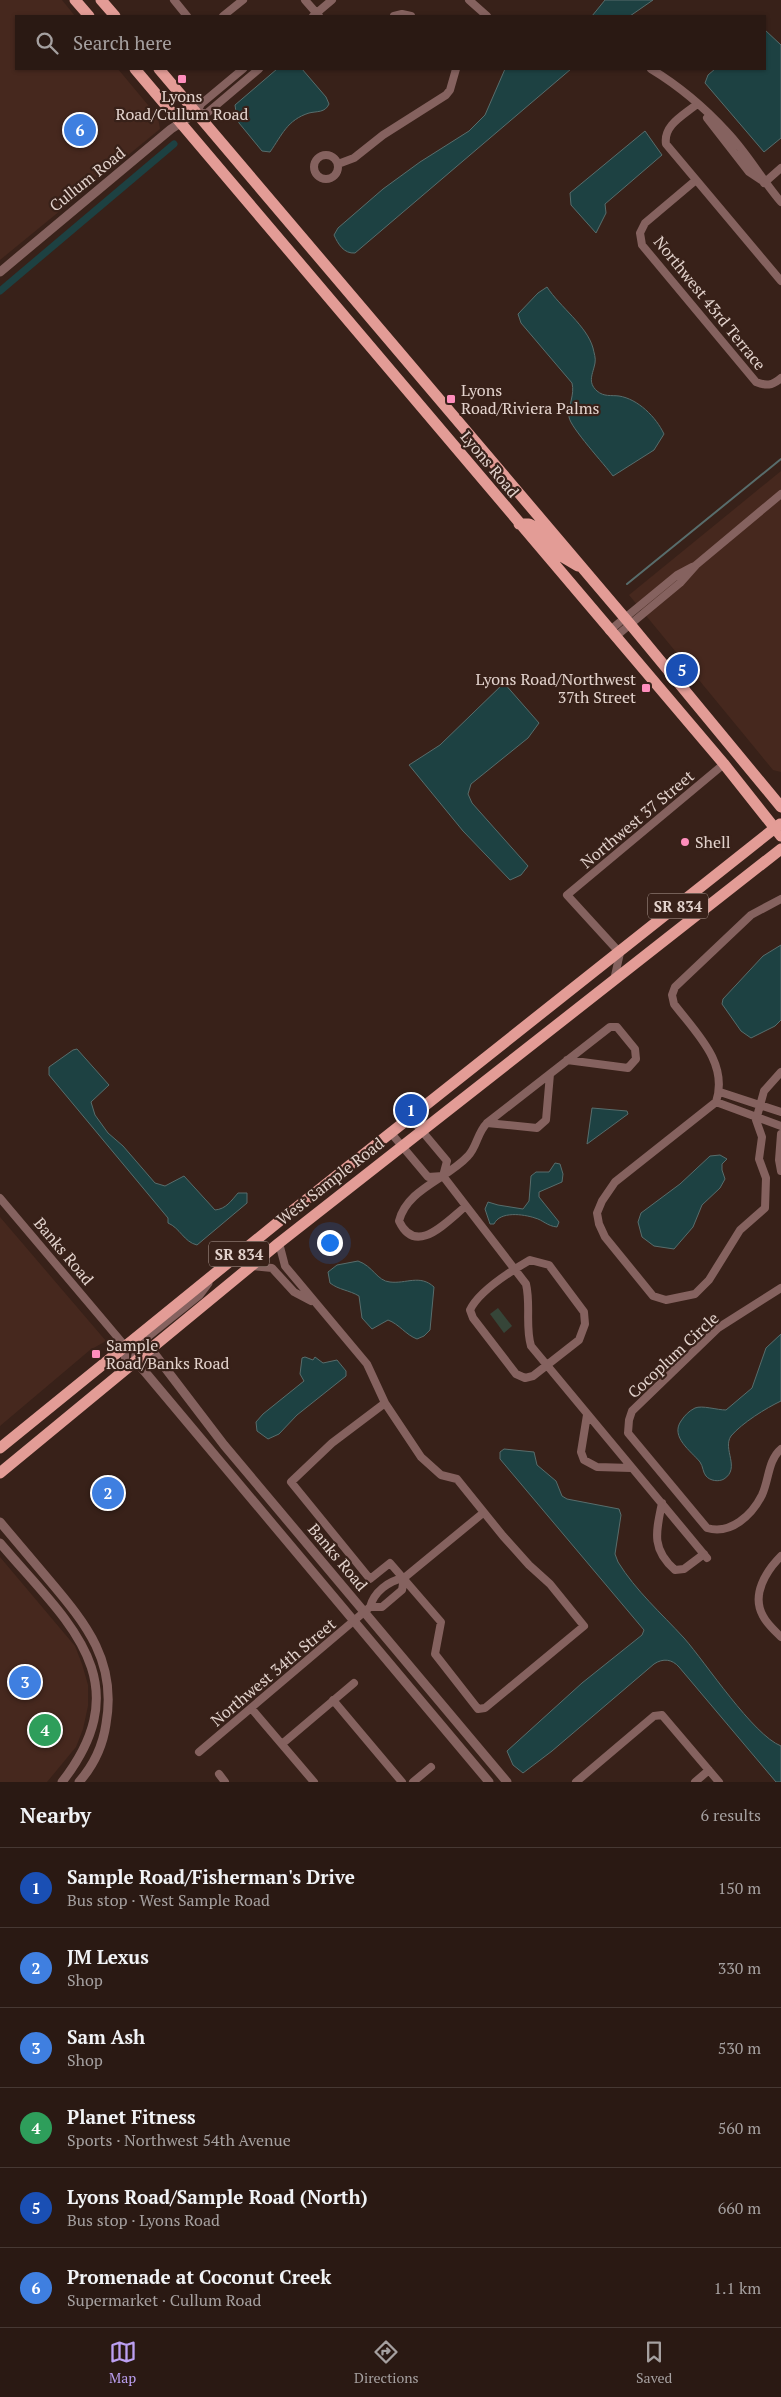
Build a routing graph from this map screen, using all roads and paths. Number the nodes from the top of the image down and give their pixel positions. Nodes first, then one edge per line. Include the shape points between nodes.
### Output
1 (75, 0) edge
2 (101, 0) edge
3 (174, 0) edge
4 (243, 0) edge
5 (304, 0) edge
6 (332, 0) edge
7 (469, 0) edge
8 (88, 15) edge
9 (114, 15) edge
10 (186, 15) edge
11 (224, 15) edge
12 (316, 15) edge
13 (486, 15) edge
14 (136, 70) edge
15 (160, 70) edge
16 (242, 70) edge
17 (258, 70) edge
18 (456, 70) edge
19 (653, 70) edge
20 (697, 104) junction
21 (196, 113) junction
22 (180, 122) junction
23 (338, 164) dead end
24 (781, 168) edge
25 (696, 180) junction
26 (764, 182) junction
27 (781, 202) edge
28 (326, 265) junction
29 (0, 272) edge
30 (310, 278) junction
31 (781, 281) edge
32 (781, 378) edge
33 (781, 494) edge
34 (519, 524) junction
35 (586, 571) junction
36 (628, 621) junction
37 (612, 634) junction
38 (724, 764) junction
39 (781, 807) edge
40 (779, 829) edge
41 (781, 849) edge
42 (781, 898) edge
43 (620, 953) junction
44 (614, 981) junction
45 (567, 1060) junction
46 (781, 1072) edge
47 (550, 1074) junction
48 (720, 1092) junction
49 (716, 1102) junction
50 (759, 1104) junction
51 (781, 1112) edge
52 (757, 1116) junction
53 (411, 1118) junction
54 (487, 1123) junction
55 (781, 1126) edge
56 (422, 1130) junction
57 (391, 1133) junction
58 (781, 1134) edge
59 (402, 1145) junction
60 (781, 1171) edge
61 (443, 1176) junction
62 (0, 1198) edge
63 (466, 1206) junction
64 (279, 1243) junction
65 (251, 1266) junction
66 (514, 1269) junction
67 (214, 1274) junction
68 (781, 1288) edge
69 (315, 1304) junction
70 (125, 1346) junction
71 (150, 1348) junction
72 (135, 1360) junction
73 (547, 1366) junction
74 (117, 1376) junction
75 (385, 1403) junction
76 (587, 1415) junction
77 (0, 1448) edge
78 (781, 1449) edge
79 (631, 1468) junction
80 (0, 1473) edge
81 (662, 1503) junction
82 (483, 1513) junction
83 (0, 1522) edge
84 (0, 1543) edge
85 (781, 1556) edge
86 (404, 1578) junction
87 (367, 1610) junction
88 (354, 1621) junction
89 (781, 1637) edge
90 (354, 1683) dead end
91 (334, 1700) junction
92 (252, 1708) junction
93 (282, 1744) junction
94 (200, 1752) dead end
95 (431, 1767) dead end
96 (709, 1770) junction
97 (218, 1774) dead end
98 (62, 1782) edge
99 (79, 1782) edge
100 (225, 1782) edge
101 (314, 1782) edge
102 (402, 1782) edge
103 (413, 1782) edge
104 (489, 1782) edge
105 (507, 1782) edge
106 (576, 1782) edge
107 (695, 1782) edge
108 (719, 1782) edge

1 - 8 main road
2 - 9 main road
3 - 10 street
4 - 11 street
5 - 12 street
6 - 12 street
7 - 13 street
14 - 22 main road, Lyons Road
15 - 21 main road, Lyons Road
16 - 21 street via 201,104
17 - 21 street via 207,113
18 - 23 street via 446,95 394,127 354,158
19 - 20 street via 683,90
20 - 25 street via 668,129 665,136 666,144
20 - 26 street via 728,132
21 - 22 street, Cullum Road
21 - 28 main road, Lyons Road
22 - 29 street, Cullum Road
22 - 30 main road, Lyons Road
24 - 26 street
25 - 31 street
25 - 32 street, Northwest 43rd Terrace via 645,223 640,233 642,245 756,382 765,386 775,384
26 - 27 street
28 - 30 main road
28 - 35 main road, Lyons Road
30 - 34 main road, Lyons Road
33 - 36 street via 696,565 676,575
34 - 35 main road via 533,526 556,553
34 - 37 main road, Lyons Road
35 - 36 main road, Lyons Road
36 - 37 street
36 - 39 main road, Lyons Road
37 - 38 main road, Lyons Road
38 - 40 main road, Lyons Road
38 - 43 street, Northwest 37 Street via 568,895
40 - 43 main road, West Sample Road / SR 834
41 - 44 main road, West Sample Road / SR 834
42 - 48 street via 751,915 675,987 672,995 674,1004 711,1054
43 - 44 street
43 - 53 main road, West Sample Road / SR 834
44 - 56 main road, West Sample Road / SR 834
45 - 45 street via 628,1068 636,1059 635,1049 617,1027 610,1027
45 - 47 street
46 - 50 street, Cocoplum Circle via 764,1091
47 - 54 street
47 - 54 street via 546,1120 536,1128
48 - 49 street
48 - 50 street
49 - 52 street
49 - 52 street, Cocoplum Circle via 620,1177 597,1213 605,1237 653,1296 666,1300 694,1294 709,1280 740,1230 765,1208 766,1178 759,1159 762,1138
50 - 51 street
50 - 52 street, Cocoplum Circle
52 - 55 street
53 - 56 street
53 - 57 main road, West Sample Road / SR 834
54 - 61 street via 480,1130 468,1156
56 - 59 main road, West Sample Road / SR 834
56 - 61 street via 447,1161
57 - 59 street
57 - 67 main road, West Sample Road / SR 834
58 - 60 street
59 - 61 street via 428,1177
59 - 64 main road, West Sample Road / SR 834
61 - 63 street
61 - 63 street via 407,1203 399,1221 404,1232 413,1238 426,1237
62 - 70 street, Banks Road
63 - 66 street
64 - 65 main road, West Sample Road / SR 834
64 - 69 street via 285,1266
65 - 69 street via 272,1268 294,1292
65 - 71 main road, West Sample Road / SR 834
66 - 73 street via 526,1284 529,1298 527,1334 530,1346
66 - 73 street via 530,1260 549,1265 584,1312 585,1324 579,1340
66 - 73 street via 474,1301 470,1310 516,1374 525,1378 533,1376
67 - 70 main road, West Sample Road / SR 834
67 - 72 street via 199,1295 138,1344
68 - 78 street, Cocoplum Circle via 718,1328 632,1411 628,1433 707,1528 714,1530 736,1525 749,1513 762,1496 774,1454
69 - 75 street via 367,1364
70 - 74 street via 125,1361
70 - 77 main road, West Sample Road / SR 834
71 - 72 main road, West Sample Road / SR 834
71 - 87 street, Banks Road via 224,1445
72 - 74 main road, West Sample Road / SR 834
72 - 88 street, Banks Road
73 - 76 street
74 - 80 main road, West Sample Road / SR 834
75 - 82 street via 421,1457 441,1474 457,1479
75 - 86 street via 332,1443 291,1482 370,1579 390,1563
76 - 79 street
76 - 79 street via 581,1452 584,1460 597,1467
79 - 81 street
81 - 81 street via 657,1526 660,1554 675,1570 684,1569 706,1556
82 - 86 street
82 - 86 street via 529,1566 550,1584 584,1626 485,1708 478,1709 435,1654 441,1622
83 - 99 street via 88,1628 104,1664 109,1689 105,1731 98,1752
84 - 98 street via 77,1636 92,1668 96,1689 93,1728 86,1747
85 - 89 street via 770,1566 759,1593 762,1615
86 - 87 street via 393,1580 372,1597
86 - 87 street via 402,1590 382,1607
87 - 88 street, Northwest 34th Street
87 - 105 street, Banks Road
88 - 92 street, Northwest 34th Street
88 - 104 street, Banks Road
90 - 91 street
91 - 93 street
91 - 102 street
92 - 93 street
92 - 94 street, Northwest 34th Street
93 - 101 street
95 - 103 street
96 - 106 street via 662,1715 654,1716
96 - 107 street
96 - 108 street
97 - 100 street

